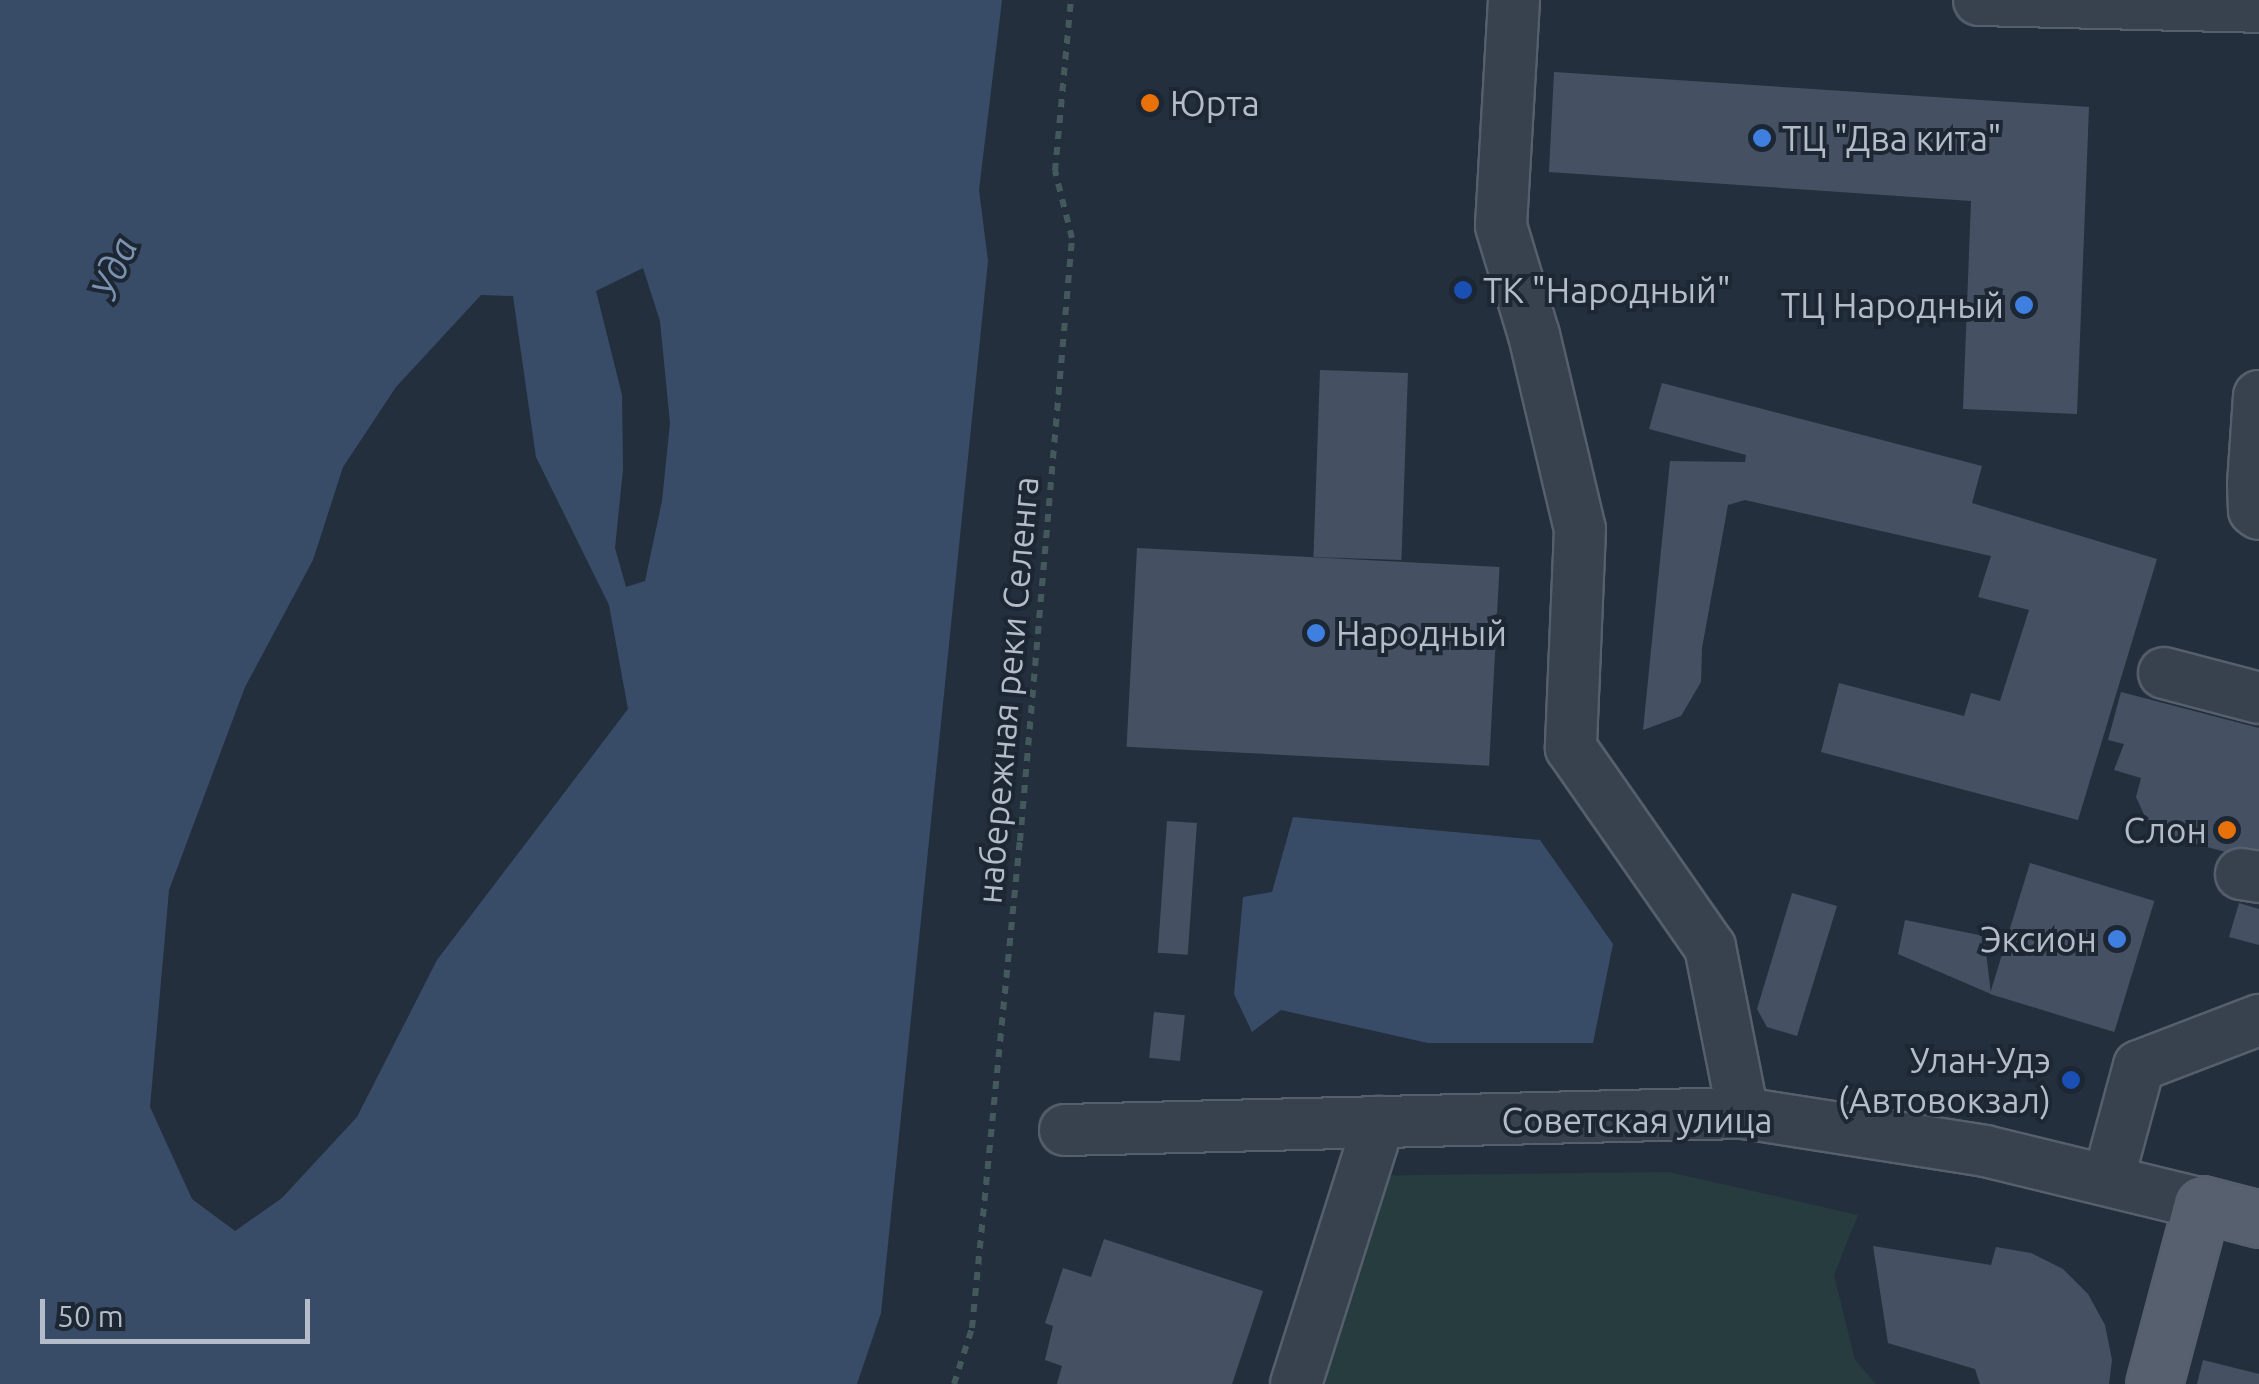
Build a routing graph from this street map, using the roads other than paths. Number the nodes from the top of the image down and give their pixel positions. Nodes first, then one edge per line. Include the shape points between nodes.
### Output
1 (1514, 0) edge
2 (1979, 0) edge
3 (2259, 7) edge
4 (2259, 396) edge
5 (2259, 514) edge
6 (2164, 672) dead end
7 (2259, 698) edge
8 (2259, 1020) edge
9 (1742, 1113) junction
10 (1379, 1122) junction
11 (1064, 1130) dead end
12 (2108, 1180) junction
13 (2202, 1204) junction
14 (2259, 1219) edge
15 (1296, 1384) edge
16 (2154, 1384) edge

1 - 9 street via 1501,226 1580,529 1571,748 1710,946
2 - 3 street
4 - 5 street via 2253,483
6 - 7 street
8 - 12 street via 2140,1066
9 - 10 street, Советская улица
9 - 12 street, Советская улица via 1986,1151
10 - 11 street, Советская улица
10 - 15 street
12 - 13 street, Советская улица
13 - 14 main road, Советская улица
13 - 16 main road

